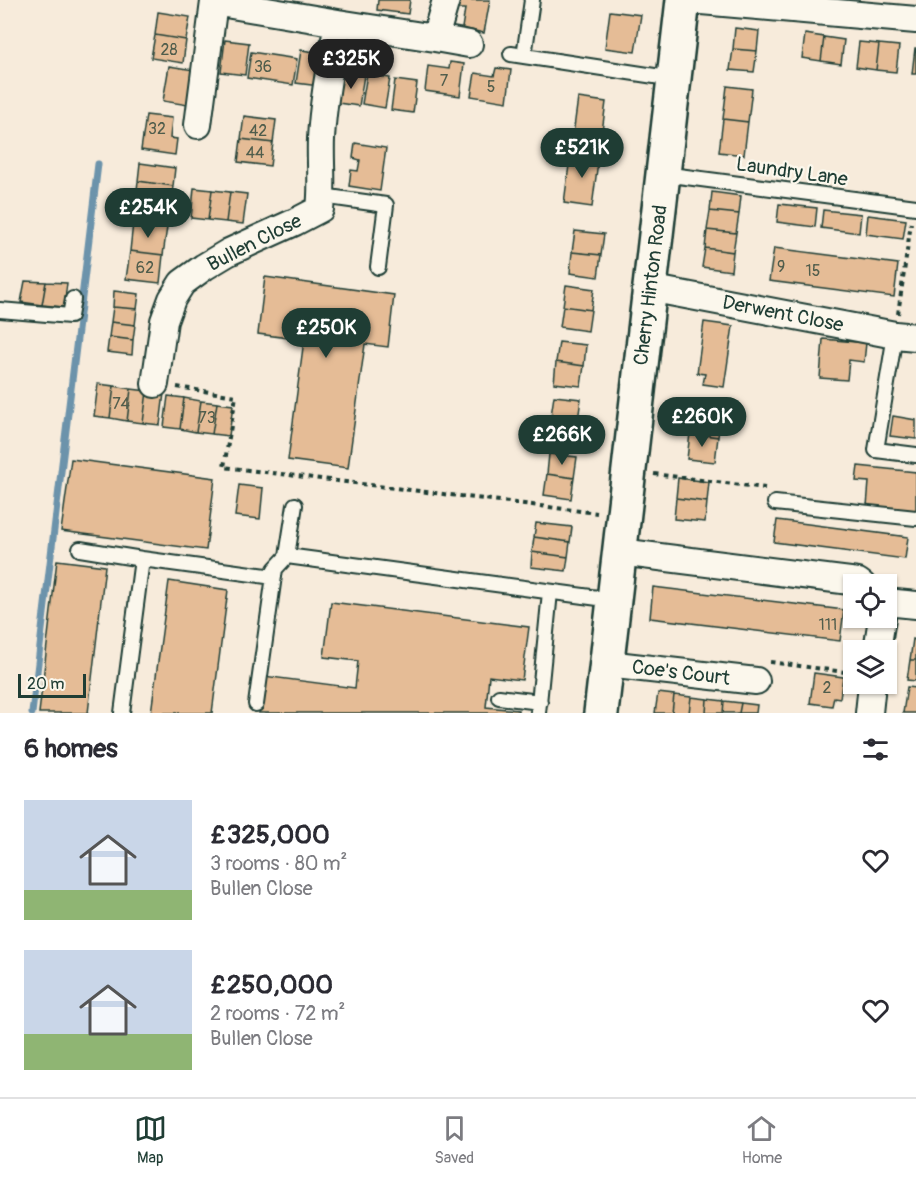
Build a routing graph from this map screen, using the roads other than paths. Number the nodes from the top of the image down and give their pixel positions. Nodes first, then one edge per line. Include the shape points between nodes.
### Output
1 (446, 0) edge
2 (532, 0) edge
3 (683, 0) edge
4 (690, 0) edge
5 (214, 1) edge
6 (880, 8) edge
7 (916, 20) edge
8 (338, 24) junction
9 (435, 38) junction
10 (469, 44) dead end
11 (674, 79) junction
12 (198, 125) dead end
13 (663, 174) junction
14 (322, 196) junction
15 (915, 207) edge
16 (378, 267) dead end
17 (649, 288) junction
18 (73, 299) dead end
19 (0, 310) edge
20 (905, 336) edge
21 (154, 384) road end
22 (916, 455) edge
23 (775, 503) road end
24 (295, 505) dead end
25 (916, 518) edge
26 (80, 549) dead end
27 (620, 552) junction
28 (286, 556) junction
29 (142, 559) junction
30 (274, 577) junction
31 (843, 580) edge
32 (550, 592) junction
33 (613, 600) junction
34 (897, 603) edge
35 (916, 605) edge
36 (607, 664) junction
37 (756, 681) dead end
38 (871, 694) edge
39 (499, 697) dead end
40 (256, 704) dead end
41 (539, 707) edge
42 (122, 713) edge
43 (601, 713) edge
44 (869, 713) edge

1 - 9 street
2 - 11 lane via 517,55
3 - 11 street, Cherry Hinton Road
4 - 6 street
5 - 8 street
5 - 12 street
6 - 7 street
8 - 9 street
8 - 14 street via 326,85 321,140
9 - 10 street
11 - 13 street, Cherry Hinton Road
13 - 15 lane, Laundry Lane
13 - 17 street, Cherry Hinton Road
14 - 16 lane via 386,205
14 - 21 street, Bullen Close via 320,209 229,252 182,283 164,321
17 - 20 street, Derwent Close
17 - 27 street, Cherry Hinton Road
18 - 19 lane via 70,316
20 - 22 lane via 876,450
23 - 25 lane
24 - 28 lane
26 - 29 lane
27 - 31 street
27 - 33 street, Cherry Hinton Road
28 - 30 lane via 275,569
28 - 32 lane
29 - 30 lane
29 - 42 lane
30 - 40 lane
32 - 33 lane
32 - 41 lane
33 - 36 street, Cherry Hinton Road
34 - 35 street
36 - 37 street, Coe's Court
36 - 43 street, Cherry Hinton Road
38 - 44 street
39 - 41 lane

